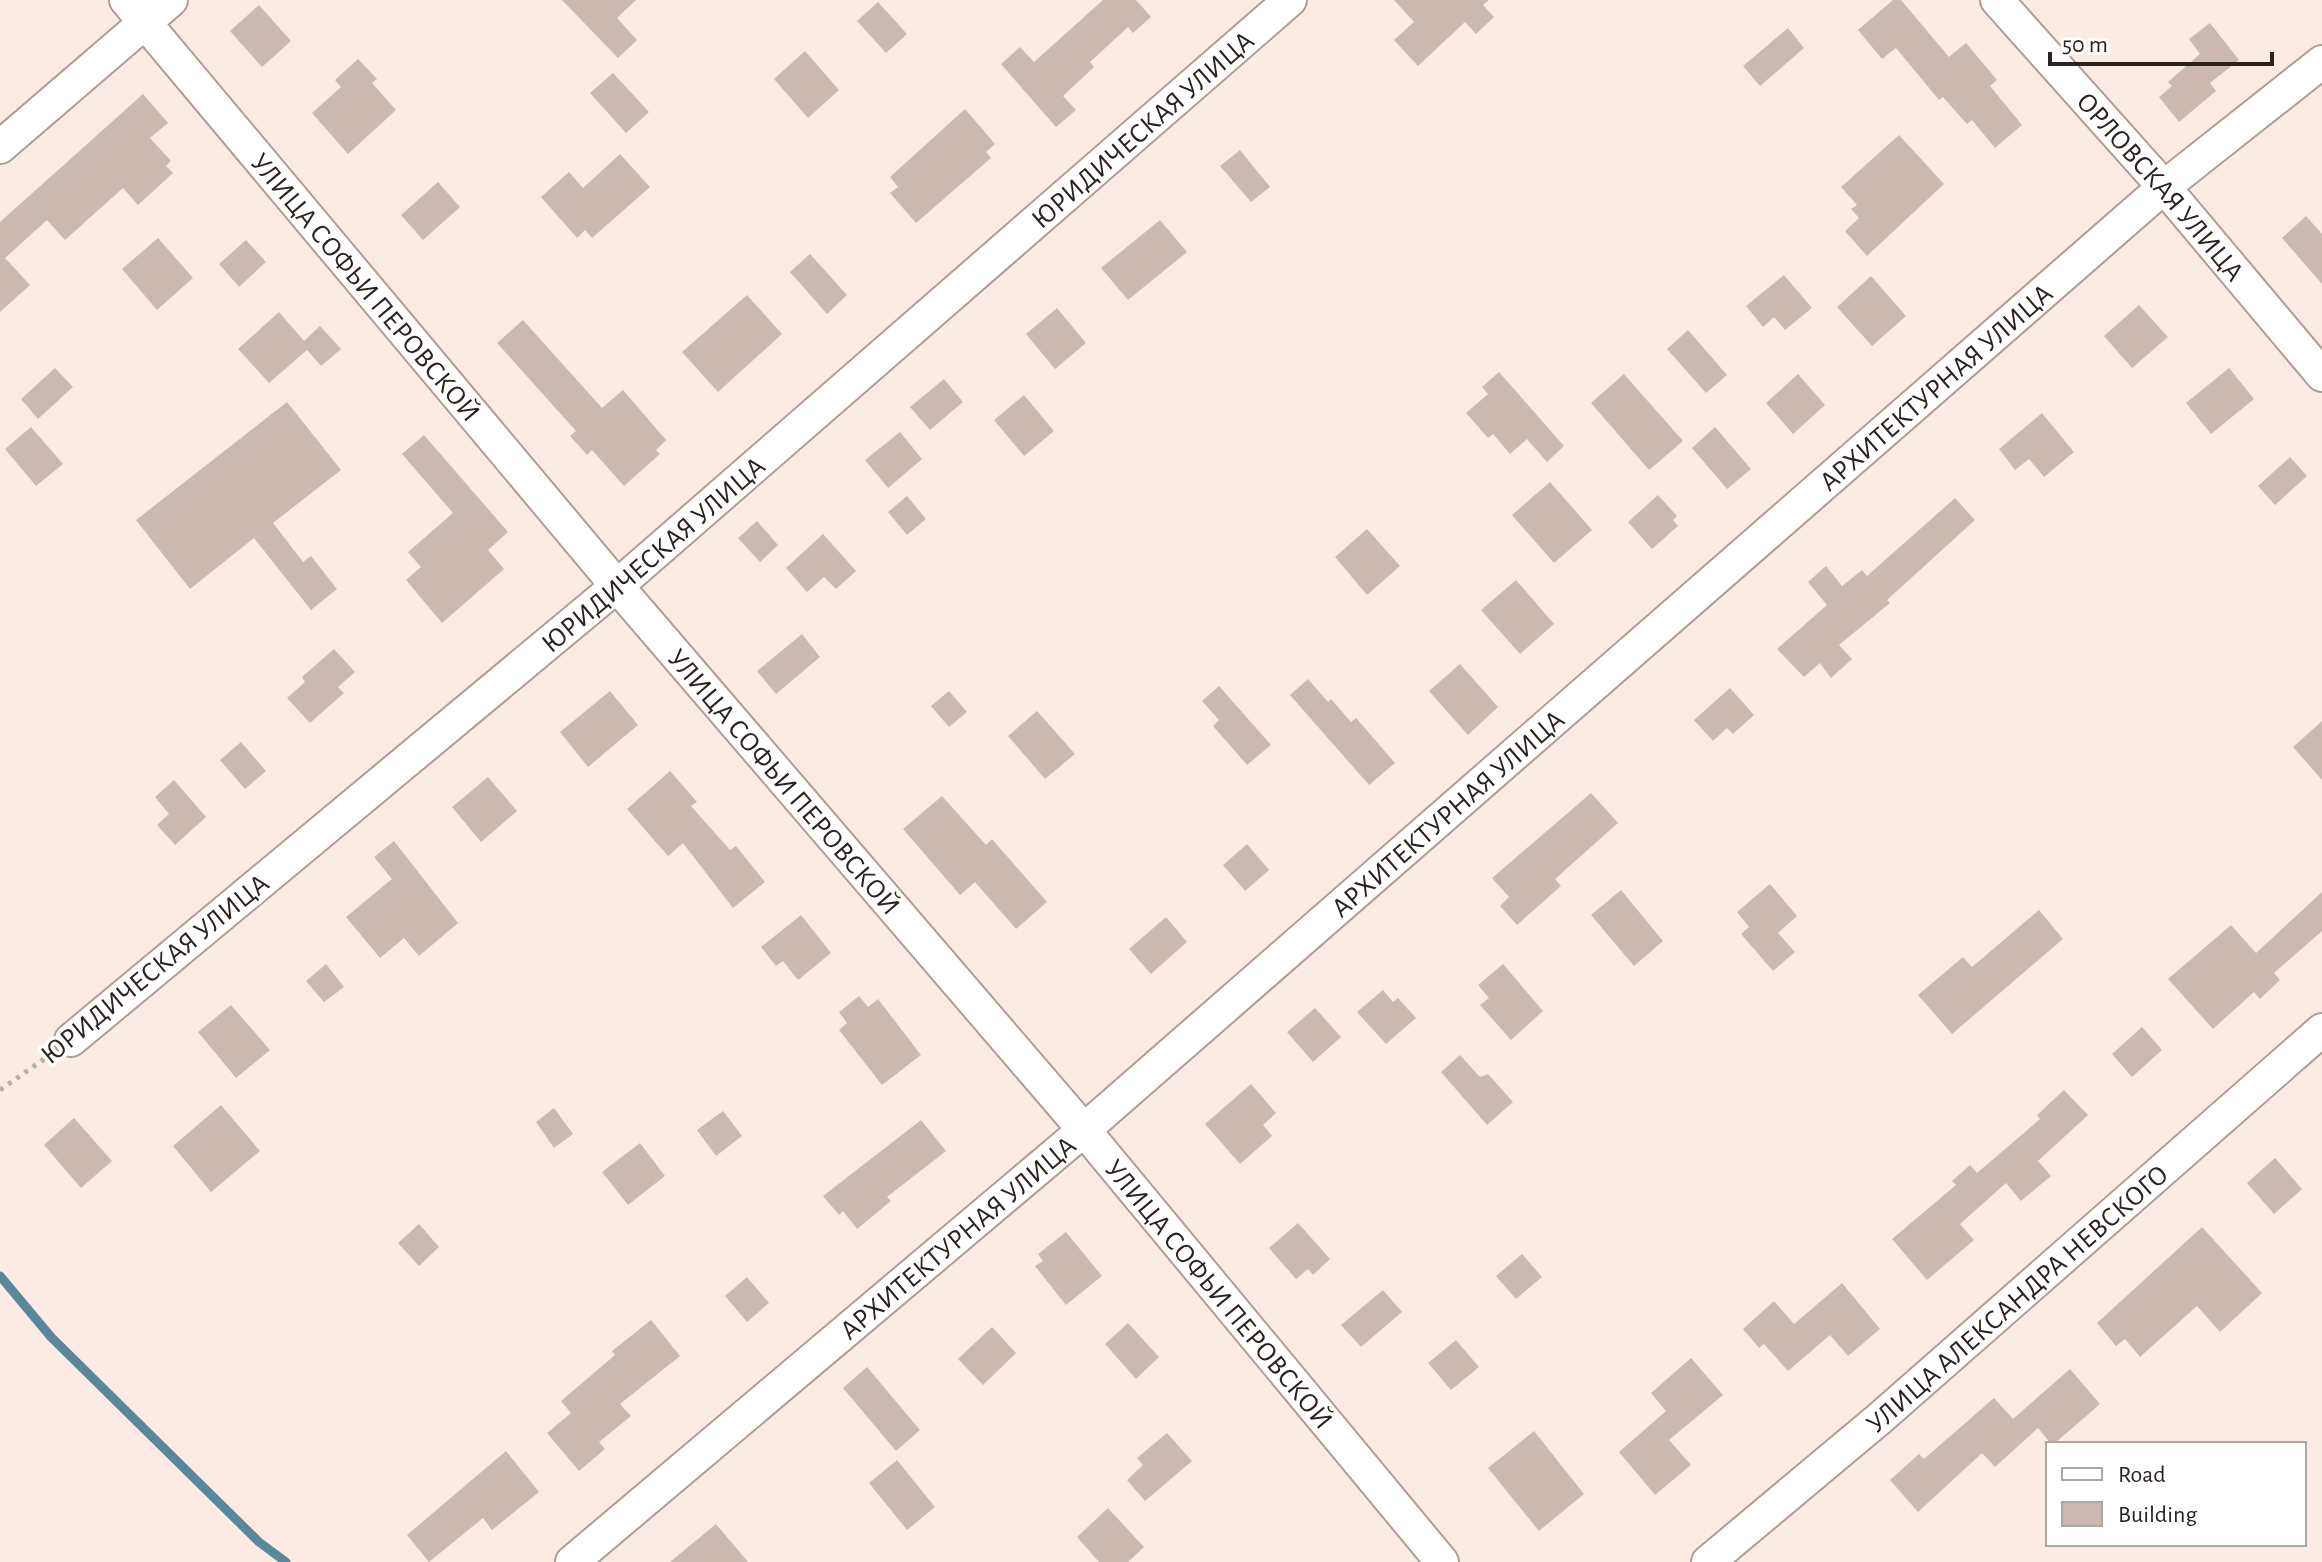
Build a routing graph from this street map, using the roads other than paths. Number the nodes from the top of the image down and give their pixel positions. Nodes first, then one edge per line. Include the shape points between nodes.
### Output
1 (171, 0) edge
2 (1290, 0) edge
3 (1997, 0) edge
4 (136, 11) edge
5 (2322, 62) edge
6 (0, 147) edge
7 (2164, 187) junction
8 (2322, 375) edge
9 (617, 586) junction
10 (2322, 1030) edge
11 (71, 1040) road end
12 (1084, 1130) junction
13 (572, 1562) edge
14 (1442, 1562) edge
15 (1708, 1562) edge

1 - 4 street
2 - 9 street, ЮРИДИЧЕСКАЯ УЛИЦА
3 - 7 street, ОРЛОВСКАЯ УЛИЦА
4 - 6 street
4 - 9 street, УЛИЦА СОФЬИ ПЕРОВСКОЙ
5 - 7 street, АРХИТЕКТУРНАЯ УЛИЦА
7 - 8 street, ОРЛОВСКАЯ УЛИЦА
7 - 12 street, АРХИТЕКТУРНАЯ УЛИЦА
9 - 11 street, ЮРИДИЧЕСКАЯ УЛИЦА
9 - 12 street, УЛИЦА СОФЬИ ПЕРОВСКОЙ
10 - 15 street, УЛИЦА АЛЕКСАНДРА НЕВСКОГО
12 - 13 street, АРХИТЕКТУРНАЯ УЛИЦА
12 - 14 street, УЛИЦА СОФЬИ ПЕРОВСКОЙ

